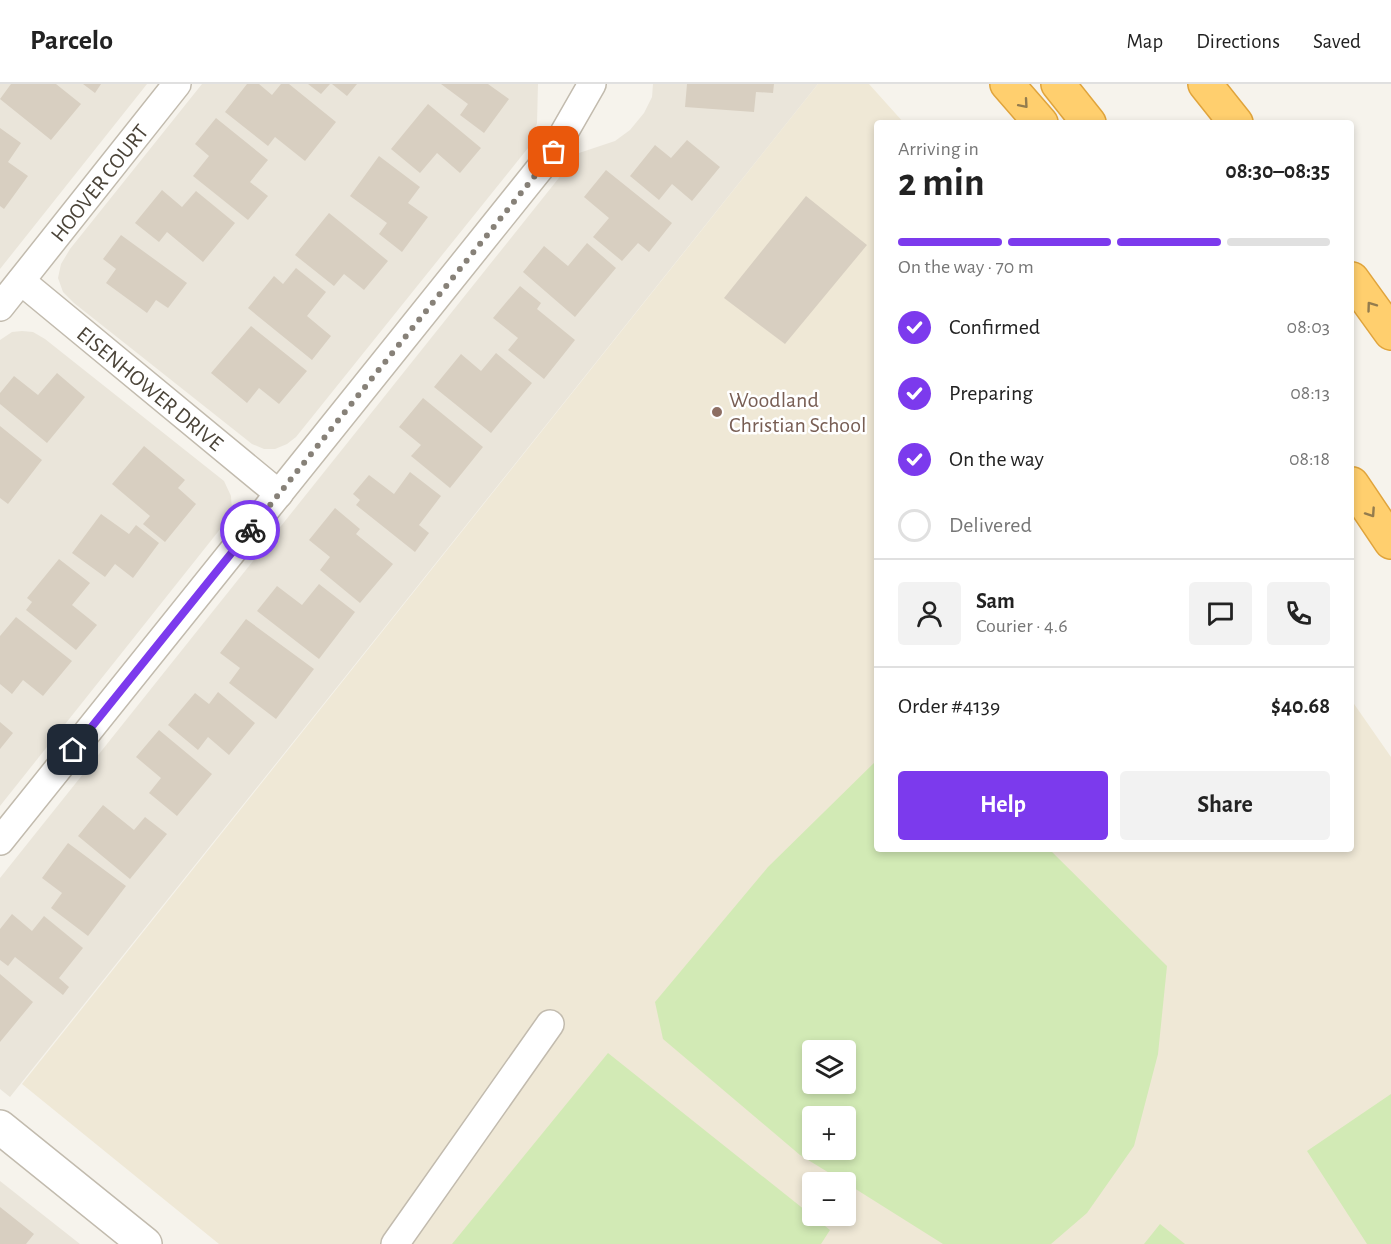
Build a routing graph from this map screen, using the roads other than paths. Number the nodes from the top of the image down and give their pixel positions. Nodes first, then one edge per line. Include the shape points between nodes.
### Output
1 (177, 84) edge
2 (592, 84) edge
3 (1007, 84) edge
4 (1059, 84) edge
5 (1205, 84) edge
6 (1227, 84) edge
7 (1038, 120) edge
8 (1087, 120) edge
9 (1234, 120) edge
10 (1245, 120) edge
11 (21, 281) junction
12 (1354, 282) edge
13 (0, 308) edge
14 (1391, 333) edge
15 (1354, 487) edge
16 (279, 494) junction
17 (1391, 542) edge
18 (0, 841) edge
19 (550, 1023) dead end
20 (0, 1127) edge
21 (145, 1244) edge
22 (395, 1244) edge

1 - 11 street, HOOVER COURT
2 - 16 street via 554,152
3 -> 7 highway
4 - 8 highway
5 - 9 highway
6 - 10 highway
11 - 13 street, HOOVER COURT
11 - 16 street, EISENHOWER DRIVE
14 -> 12 highway
15 -> 17 highway
16 - 18 street
19 - 22 street
20 - 21 street

